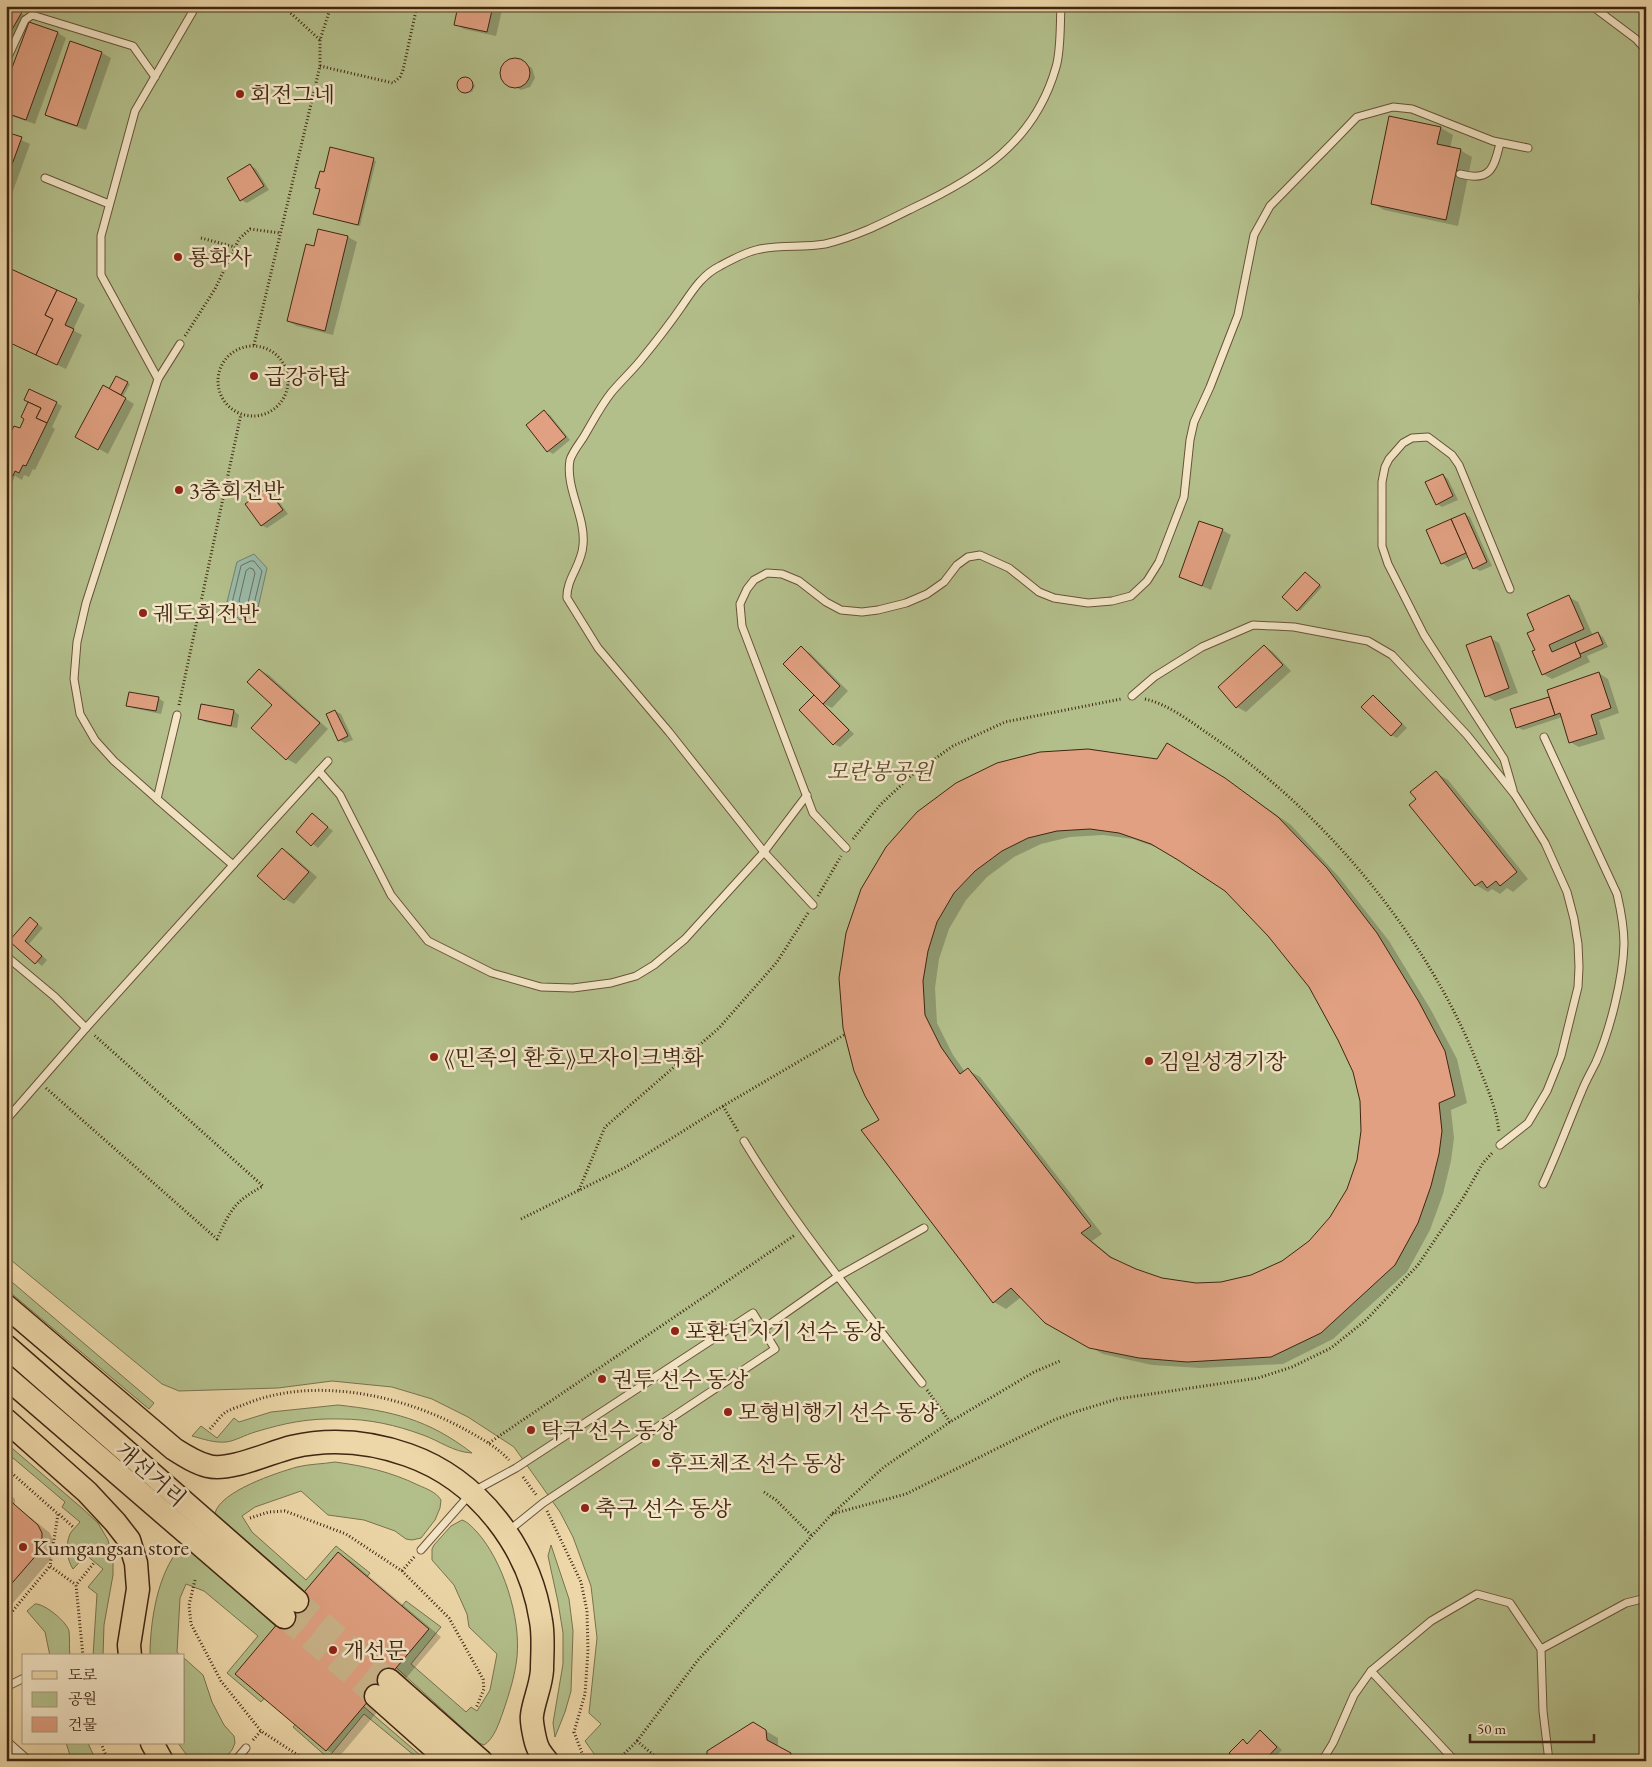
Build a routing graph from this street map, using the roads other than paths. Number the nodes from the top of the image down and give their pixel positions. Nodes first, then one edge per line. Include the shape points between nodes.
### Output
1 (196, 6) edge
2 (1061, 6) edge
3 (1592, 6) edge
4 (1646, 50) edge
5 (6, 61) edge
6 (154, 77) junction
7 (1500, 143) junction
8 (1528, 148) dead end
9 (1460, 174) dead end
10 (45, 178) dead end
11 (109, 204) junction
12 (1646, 270) edge
13 (1646, 315) edge
14 (180, 344) road end
15 (158, 379) junction
16 (1510, 589) dead end
17 (1132, 696) road end
18 (177, 715) road end
19 (1544, 737) dead end
20 (328, 761) dead end
21 (319, 771) junction
22 (807, 795) junction
23 (1515, 796) junction
24 (157, 799) junction
25 (846, 848) road end
26 (764, 852) junction
27 (233, 864) junction
28 (812, 905) road end
29 (6, 956) edge
30 (86, 1028) junction
31 (6, 1120) edge
32 (744, 1141) road end
33 (1500, 1145) road end
34 (1543, 1184) dead end
35 (924, 1228) dead end
36 (837, 1276) junction
37 (6, 1306) edge
38 (763, 1329) junction
39 (6, 1346) edge
40 (6, 1377) edge
41 (922, 1383) road end
42 (6, 1420) edge
43 (472, 1492) junction
44 (507, 1532) junction
45 (421, 1550) road end
46 (1646, 1598) edge
47 (1541, 1649) junction
48 (130, 1654) edge
49 (1371, 1671) junction
50 (22, 1679) edge
51 (6, 1687) edge
52 (153, 1744) edge
53 (6, 1746) edge
54 (246, 1748) dead end
55 (24, 1761) edge
56 (162, 1761) edge
57 (235, 1761) edge
58 (449, 1761) edge
59 (481, 1761) edge
60 (547, 1761) edge
61 (1322, 1761) edge
62 (1455, 1761) edge
63 (1549, 1761) edge

1 - 6 lane
2 - 26 lane via 1057,65 1048,90 1034,117 1001,154 984,169 942,195 880,225 824,244 755,250 707,274 640,361 610,394 570,458 584,546 567,598 598,648
3 - 4 lane
5 - 6 lane via 25,20 32,15 133,46
6 - 11 lane via 135,111
7 - 8 lane
7 - 9 lane via 1496,161 1486,174 1481,177
7 - 22 lane via 1412,109 1393,107 1357,117 1270,206 1254,235 1238,315 1194,422 1184,497 1159,562 1147,581 1131,596 1112,602 1088,603 1054,598 1039,592 1009,568 980,555 956,565 944,582 927,594 906,603 862,612 841,610 799,581 782,574 766,573 754,580 740,604 742,626
10 - 11 lane
11 - 15 lane via 101,236 101,275
12 - 13 lane via 1643,297
14 - 15 lane
15 - 24 lane via 86,603 74,679 80,714 95,740
16 - 23 lane via 1452,455 1428,437 1412,438 1403,443 1385,467 1382,546 1424,635 1504,760
17 - 23 lane via 1154,677 1202,647 1253,625 1294,627 1368,641 1392,655 1424,688 1467,735
18 - 24 lane
19 - 34 lane via 1618,894 1624,944 1610,1021
20 - 21 lane
21 - 26 lane via 340,795 391,895 428,941 492,973 541,987 611,984 636,976 685,939
21 - 27 lane
22 - 25 lane via 813,813
22 - 26 lane
23 - 33 lane via 1545,843 1567,892 1574,919 1579,967 1578,987 1561,1056 1547,1091 1528,1123
24 - 27 lane
26 - 28 lane
27 - 30 lane
29 - 30 lane
30 - 31 lane
32 - 36 lane via 767,1179
35 - 36 lane
36 - 38 lane
36 - 41 lane
37 - 43 main road, 개선거리 via 174,1449 197,1462 210,1467 228,1466 293,1447 332,1442 364,1444 418,1458
38 - 43 lane via 753,1313 516,1468
38 - 44 lane via 775,1349 543,1503
39 - 40 main road, 개선거리 via 290,1609
42 - 48 main road via 87,1492 129,1540 136,1563 138,1589
43 - 44 main road, 개선거리
43 - 45 lane
44 - 60 main road, 개선거리 via 528,1570 542,1622 542,1674 532,1716 538,1748
46 - 47 lane via 1626,1603
47 - 49 lane via 1510,1603 1477,1594 1431,1621
47 - 63 lane
49 - 61 lane via 1354,1695
49 - 62 lane
50 - 51 lane
52 - 56 main road
53 - 55 street
54 - 57 lane
58 - 59 main road via 383,1688

